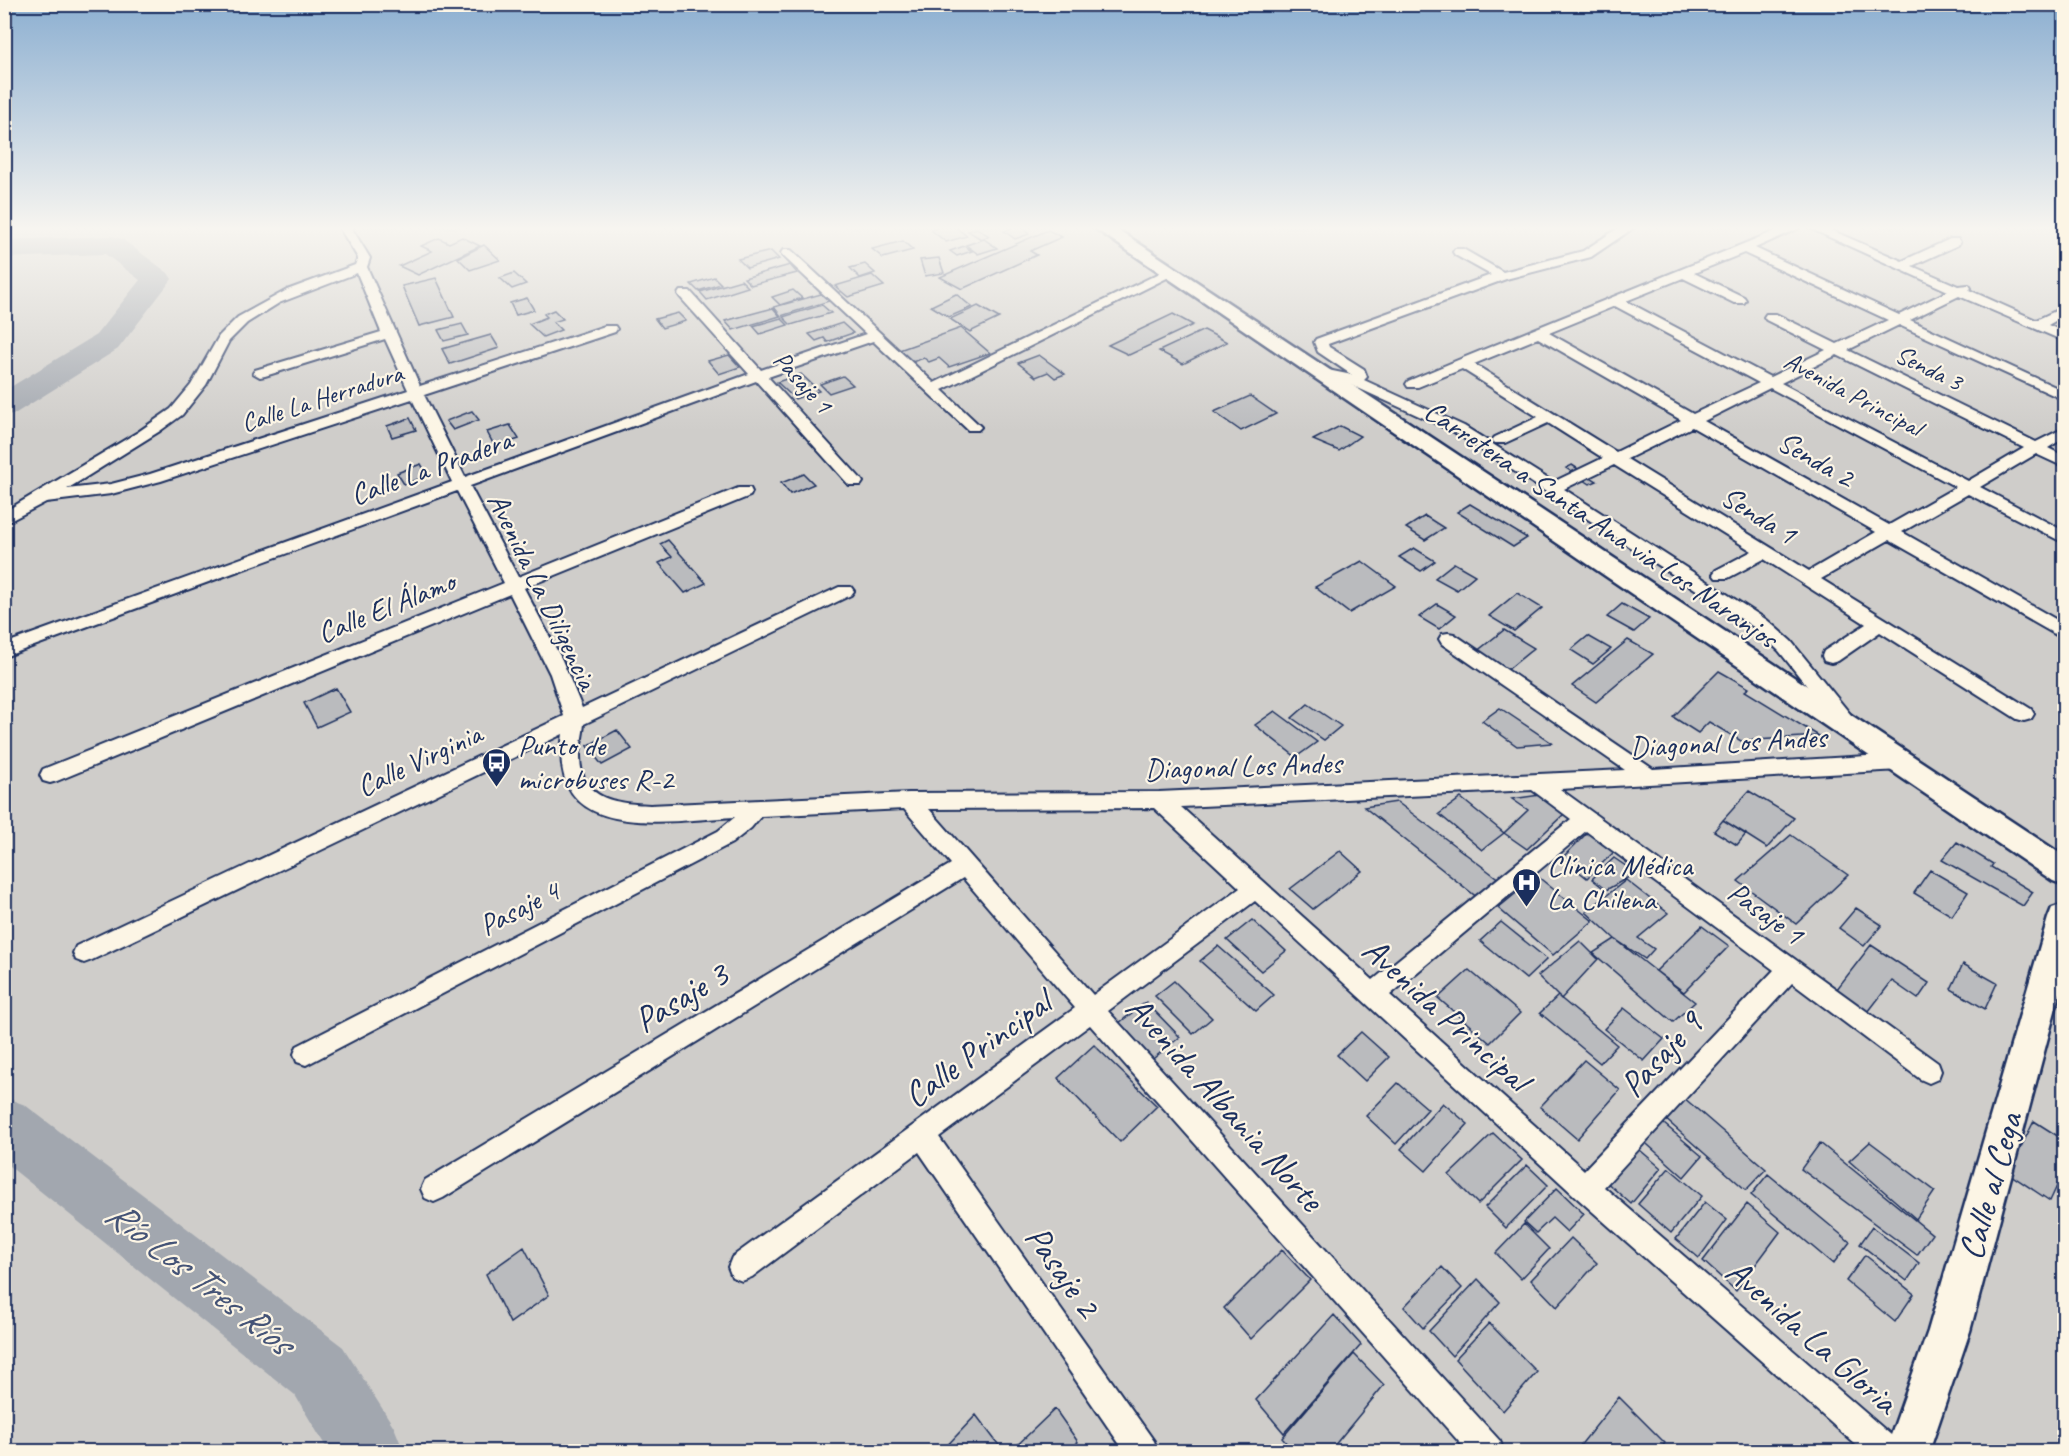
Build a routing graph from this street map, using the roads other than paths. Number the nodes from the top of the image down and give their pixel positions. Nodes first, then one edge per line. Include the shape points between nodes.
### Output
1 (289, 295) edge
2 (372, 295) edge
3 (686, 295) edge
4 (831, 295) edge
5 (1126, 295) edge
6 (1204, 295) edge
7 (1449, 295) edge
8 (1630, 295) edge
9 (1729, 295) edge
10 (1847, 295) edge
11 (1948, 295) edge
12 (1974, 295) edge
13 (1739, 300) dead end
14 (1615, 301) junction
15 (2064, 311) edge
16 (1771, 317) dead end
17 (1898, 318) junction
18 (2037, 325) junction
19 (610, 329) dead end
20 (1539, 333) junction
21 (388, 334) junction
22 (875, 336) junction
23 (2064, 337) edge
24 (1838, 350) junction
25 (1463, 363) junction
26 (1318, 372) junction
27 (260, 373) dead end
28 (759, 375) junction
29 (1352, 380) junction
30 (1770, 383) junction
31 (1413, 384) dead end
32 (932, 389) junction
33 (417, 393) junction
34 (2064, 396) edge
35 (1550, 417) junction
36 (1694, 419) junction
37 (973, 427) dead end
38 (2064, 432) edge
39 (1500, 440) dead end
40 (2037, 448) junction
41 (1615, 458) junction
42 (2064, 462) edge
43 (855, 482) dead end
44 (461, 485) junction
45 (1967, 487) junction
46 (1552, 489) junction
47 (744, 492) dead end
48 (45, 497) junction
49 (4, 519) edge
50 (1888, 532) junction
51 (2064, 538) edge
52 (1764, 552) junction
53 (1722, 574) dead end
54 (1808, 579) junction
55 (514, 586) junction
56 (845, 591) dead end
57 (1879, 624) junction
58 (2064, 632) edge
59 (1448, 639) dead end
60 (4, 651) edge
61 (1830, 656) dead end
62 (2024, 714) dead end
63 (574, 720) junction
64 (1855, 732) junction
65 (1900, 762) junction
66 (50, 776) dead end
67 (1650, 777) junction
68 (1537, 783) junction
69 (1159, 800) junction
70 (909, 801) junction
71 (755, 809) junction
72 (1586, 819) junction
73 (965, 866) junction
74 (2064, 872) edge
75 (1255, 889) junction
76 (2064, 918) edge
77 (84, 952) dead end
78 (1790, 969) junction
79 (1372, 995) junction
80 (1091, 1009) junction
81 (306, 1054) dead end
82 (1929, 1071) dead end
83 (922, 1134) junction
84 (1585, 1188) junction
85 (434, 1189) dead end
86 (742, 1267) dead end
87 (1688, 1278) joint
88 (1143, 1452) edge
89 (1489, 1452) edge
90 (1887, 1452) edge
91 (1907, 1452) edge

1 - 48 street via 251,314 228,333 188,401 167,419
2 - 21 street, Avenida La Diligencia
3 - 28 street, Pasaje 1
4 - 22 street
5 - 32 street
6 - 26 main road, Carretera a Santa Ana via Los Naranjos
7 - 29 street via 1321,342 1323,350 1359,372 1360,376
8 - 14 street
9 - 13 street
10 - 17 street
11 - 17 street
12 - 18 street
14 - 20 street
14 - 30 street, Avenida Principal
15 - 18 street
16 - 24 street, Senda 3
17 - 24 street
17 - 34 street
18 - 23 street
19 - 33 street, Calle La Herradura
20 - 25 street
20 - 36 street, Senda 2
21 - 27 street
21 - 33 street, Avenida La Diligencia
22 - 28 street, Calle La Pradera
22 - 32 street
24 - 30 street
24 - 40 street, Senda 3
25 - 31 street
25 - 35 street, Senda 1
26 - 29 street
26 - 64 main road, Carretera a Santa Ana via Los Naranjos
28 - 43 street, Pasaje 1
28 - 44 street, Calle La Pradera
29 - 46 street via 1460,429
30 - 36 street
30 - 45 street, Avenida Principal
32 - 37 street
33 - 44 street, Avenida La Diligencia
33 - 48 street, Calle La Herradura via 155,478 111,489
35 - 39 street
35 - 41 street, Senda 1
36 - 41 street
36 - 50 street, Senda 2
38 - 40 street
40 - 42 street, Senda 3
40 - 45 street
41 - 46 street
41 - 52 street, Senda 1
44 - 55 street, Avenida La Diligencia
44 - 60 street, Calle La Pradera
45 - 50 street
45 - 51 street, Avenida Principal
46 - 64 street via 1761,624 1785,646
47 - 55 street, Calle El Álamo
48 - 49 street
50 - 54 street
50 - 58 street, Senda 2
52 - 53 street
52 - 54 street, Senda 1
54 - 57 street, Senda 1
55 - 63 street, Avenida La Diligencia via 553,660
55 - 66 street, Calle El Álamo
56 - 63 street, Calle Virginia
57 - 61 street
57 - 62 street, Senda 1
59 - 67 street
63 - 71 street, Diagonal Los Andes via 570,760 575,783 590,803 614,811 650,813
63 - 77 street, Calle Virginia
64 - 65 main road, Carretera a Santa Ana via Los Naranjos
65 - 67 street, Diagonal Los Andes
65 - 74 main road, Carretera a Santa Ana via Los Naranjos
67 - 68 street, Diagonal Los Andes
68 - 69 street, Diagonal Los Andes
68 - 72 street, Pasaje 1
69 - 70 street, Diagonal Los Andes
69 - 75 street, Avenida Principal
70 - 71 street, Diagonal Los Andes
70 - 73 street, Avenida Albania Norte
71 - 81 street, Pasaje 4 via 725,837
72 - 78 street, Pasaje 1
72 - 79 street
73 - 80 street, Avenida Albania Norte
73 - 85 street, Pasaje 3
75 - 79 street, Avenida Principal
75 - 80 street, Calle Principal
76 - 91 main road, Calle al Cega via 1949,1331
78 - 82 street, Pasaje 1
78 - 84 street, Pasaje 9
79 - 84 street, Avenida Principal
80 - 83 street, Calle Principal
80 - 89 street, Avenida Albania Norte
83 - 86 street, Calle Principal
83 - 88 street, Pasaje 2
84 - 87 street, Avenida Principal
87 - 90 street, Avenida La Gloria

